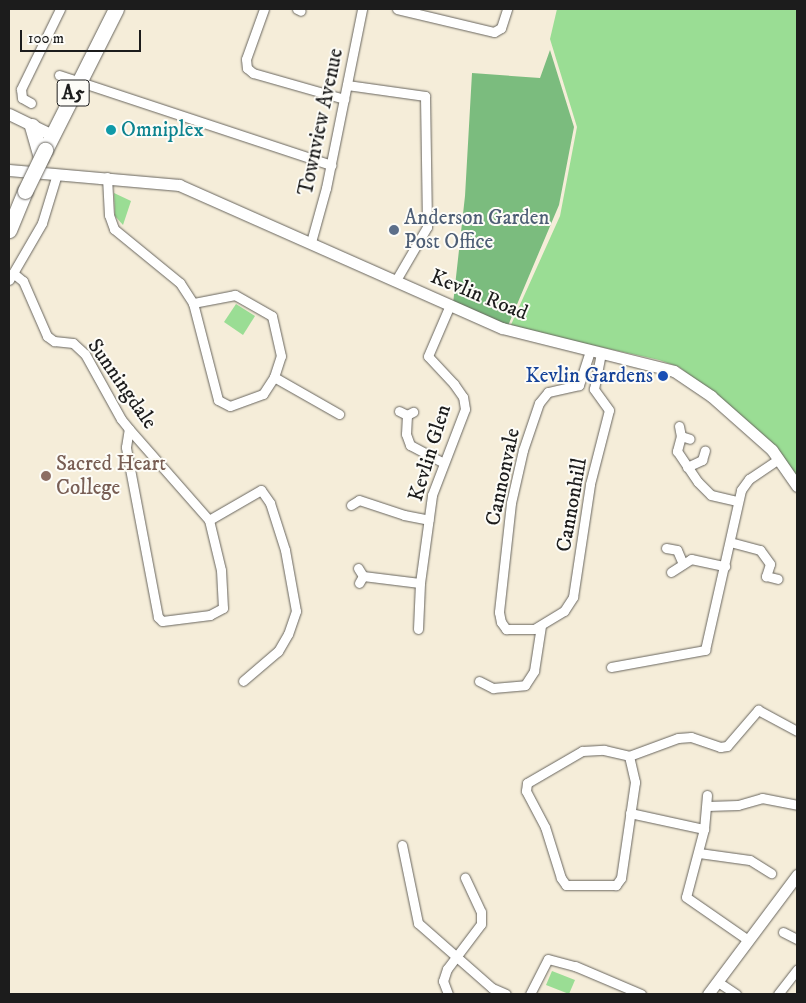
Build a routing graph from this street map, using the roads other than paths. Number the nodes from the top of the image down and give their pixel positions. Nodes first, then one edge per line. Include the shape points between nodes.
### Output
1 (60, 9) edge
2 (116, 9) edge
3 (264, 9) edge
4 (362, 9) edge
5 (397, 9) edge
6 (507, 9) edge
7 (429, 12) edge
8 (59, 75) dead end
9 (347, 84) junction
10 (344, 99) junction
11 (32, 103) dead end
12 (63, 113) junction
13 (9, 114) edge
14 (33, 126) junction
15 (52, 135) junction
16 (41, 151) junction
17 (331, 164) junction
18 (9, 170) edge
19 (57, 174) junction
20 (107, 178) junction
21 (9, 230) edge
22 (311, 242) junction
23 (11, 277) edge
24 (396, 280) junction
25 (193, 304) junction
26 (450, 305) junction
27 (596, 352) junction
28 (274, 377) junction
29 (399, 411) dead end
30 (339, 414) dead end
31 (679, 426) dead end
32 (130, 429) junction
33 (705, 450) dead end
34 (779, 459) junction
35 (442, 462) junction
36 (687, 467) junction
37 (797, 486) edge
38 (356, 499) dead end
39 (737, 501) junction
40 (209, 520) junction
41 (429, 520) junction
42 (730, 542) junction
43 (666, 548) dead end
44 (683, 564) junction
45 (725, 566) junction
46 (671, 572) dead end
47 (360, 575) dead end
48 (778, 579) dead end
49 (420, 583) junction
50 (541, 626) junction
51 (418, 628) dead end
52 (514, 630) joint
53 (611, 667) dead end
54 (243, 681) dead end
55 (479, 681) dead end
56 (797, 731) edge
57 (629, 756) junction
58 (707, 795) dead end
59 (797, 805) edge
60 (707, 806) junction
61 (630, 813) junction
62 (704, 829) junction
63 (402, 845) dead end
64 (699, 854) junction
65 (771, 873) dead end
66 (797, 875) edge
67 (465, 877) dead end
68 (783, 932) dead end
69 (797, 939) edge
70 (748, 940) junction
71 (458, 956) junction
72 (797, 970) edge
73 (718, 982) junction
74 (448, 994) edge
75 (506, 994) edge
76 (530, 994) edge
77 (642, 994) edge
78 (708, 994) edge
79 (736, 994) edge
80 (778, 994) edge

1 - 11 street via 21,89 22,98
2 - 12 highway, A5
3 - 10 street via 246,59 247,68 253,73
4 - 9 street, Townview Avenue
5 - 7 street
6 - 7 street via 501,28 494,32
8 - 17 street
9 - 10 street, Townview Avenue
9 - 24 street via 425,96 427,227
10 - 17 street, Townview Avenue
12 - 14 highway
12 - 15 highway, A5
13 - 14 street
14 - 15 street
14 - 16 highway
15 - 16 highway, A5
16 - 21 highway, A5, bridge
17 - 22 street, Townview Avenue
18 - 19 street, Kevlin Road
19 - 20 street, Kevlin Road
19 - 23 street via 42,223
20 - 22 street, Kevlin Road via 179,185
20 - 25 street via 109,215 114,229 180,283
22 - 24 street, Kevlin Road
23 - 32 street, Sunningdale via 23,281 47,336 54,341 73,343 85,354 121,419
24 - 26 street, Kevlin Road
25 - 28 street via 235,295 272,316 282,356
25 - 28 street via 218,400 230,406 263,394
26 - 27 street, Kevlin Road via 511,331
26 - 35 street, Kevlin Glen via 428,356 458,390 465,409
27 - 34 street, Kevlin Road via 674,371 694,383
27 - 50 street, Cannonhill via 594,389 609,410 590,484 573,597 564,611
27 - 52 street, Cannonvale via 578,385 548,392 539,403 523,450 511,503 500,612 502,626
28 - 30 street
29 - 35 street via 410,414 406,434 410,445
31 - 36 street via 686,438 677,451
32 - 40 street, Sunningdale
32 - 40 street, Sunningdale via 126,447 158,616 162,621 210,615 223,608 221,570
33 - 36 street via 702,460
34 - 37 street, Kevlin Road
34 - 39 street via 749,479
35 - 41 street, Kevlin Glen via 432,495
36 - 39 street via 711,495
38 - 41 street
39 - 42 street
40 - 54 street via 261,490 270,503 285,550 296,611 278,651
41 - 49 street, Kevlin Glen
42 - 45 street
42 - 48 street via 760,550 770,564 766,576
43 - 44 street via 677,550
44 - 45 street via 692,559
44 - 46 street
45 - 53 street via 705,650
47 - 49 street
49 - 51 street, Kevlin Glen
50 - 52 street, Cannonhill
50 - 55 street via 534,671 525,685 493,688
56 - 57 street via 758,710 728,746 720,747 691,737 678,738
57 - 61 street via 635,782
57 - 61 street via 604,750 582,751 527,783 526,791 545,827 566,885 616,885 621,878
58 - 60 street
59 - 60 street via 762,798 738,805
60 - 62 street
61 - 62 street
62 - 64 street
63 - 71 street via 418,923
64 - 65 street via 750,860
64 - 70 street via 686,898
66 - 70 street
67 - 71 street via 479,904 481,924
68 - 69 street
70 - 73 street
71 - 74 street via 445,975
71 - 75 street via 492,988
72 - 80 street
73 - 78 street
73 - 79 street
76 - 77 street via 548,959 575,966

